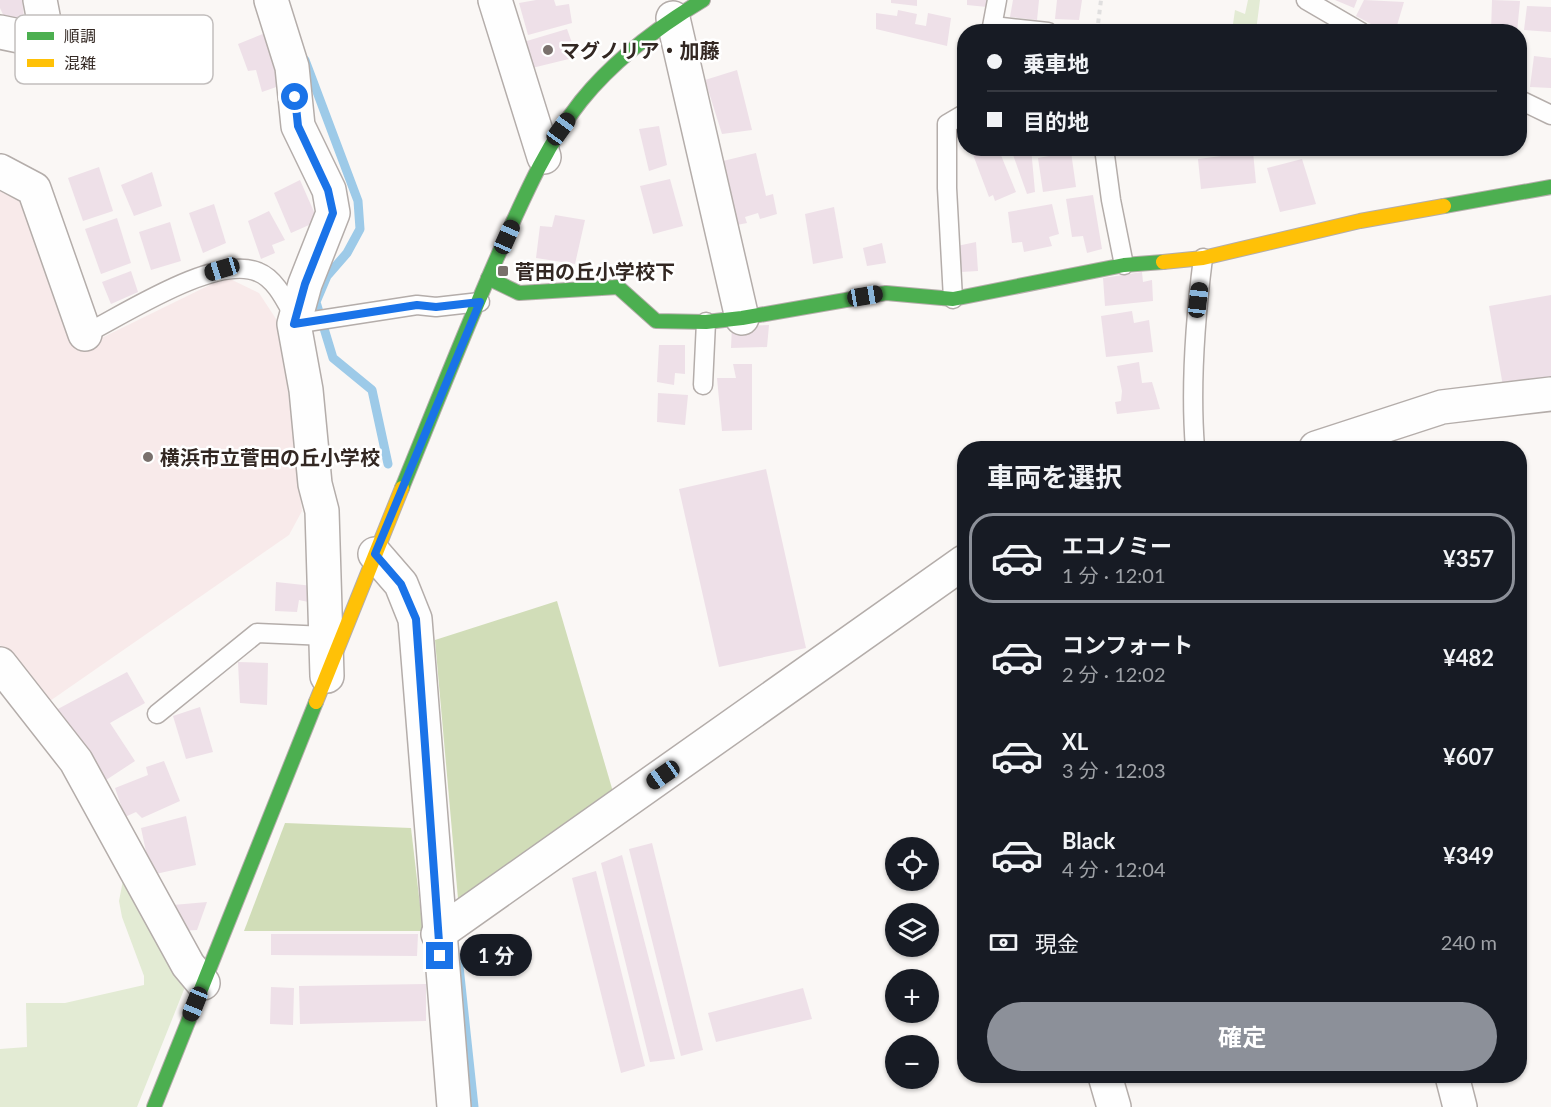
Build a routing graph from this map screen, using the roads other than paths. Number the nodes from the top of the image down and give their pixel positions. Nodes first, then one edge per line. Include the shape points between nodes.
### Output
1 (40, 0) edge
2 (271, 0) edge
3 (495, 0) edge
4 (703, 0) edge
5 (997, 0) edge
6 (1306, 0) edge
7 (43, 15) edge
8 (673, 18) junction
9 (993, 24) edge
10 (1347, 24) edge
11 (0, 32) edge
12 (15, 35) edge
13 (1527, 103) edge
14 (1551, 115) edge
15 (957, 118) edge
16 (1105, 156) edge
17 (544, 157) junction
18 (0, 171) edge
19 (1551, 187) edge
20 (1203, 258) junction
21 (1124, 265) junction
22 (488, 278) junction
23 (953, 299) junction
24 (480, 302) junction
25 (742, 318) junction
26 (297, 322) junction
27 (706, 322) junction
28 (85, 334) joint
29 (703, 385) dead end
30 (1551, 394) edge
31 (1194, 441) edge
32 (1338, 441) edge
33 (375, 554) junction
34 (957, 567) edge
35 (326, 636) junction
36 (0, 664) edge
37 (327, 678) junction
38 (157, 714) dead end
39 (438, 934) junction
40 (203, 983) junction
41 (1107, 1083) edge
42 (1454, 1083) edge
43 (153, 1107) edge
44 (454, 1107) edge
45 (1114, 1107) edge
46 (1460, 1107) edge

1 - 7 street
2 - 26 street via 292,67 298,126 328,190 333,213
3 - 17 street
4 - 8 street
5 - 9 lane
6 - 10 lane
8 - 17 street via 624,57 581,101
8 - 25 street
11 - 12 street
13 - 14 lane
15 - 23 lane via 947,124
16 - 21 lane
17 - 22 street
18 - 28 street via 34,189
19 - 20 street via 1360,220
20 - 21 street
20 - 31 lane via 1194,356
21 - 23 street
22 - 24 street
22 - 27 street via 519,293 618,287 656,321
23 - 25 street via 886,292
24 - 26 lane via 417,305
24 - 33 street
25 - 27 street
26 - 28 lane via 275,285 259,272 222,269 198,276
26 - 35 street via 315,484 322,511
27 - 29 lane
30 - 32 street via 1442,407
33 - 37 street
33 - 39 street via 401,584 416,619
34 - 39 street
35 - 37 street
35 - 38 lane via 257,633
36 - 40 street via 76,760 188,965
37 - 40 street
39 - 44 street
40 - 43 street
41 - 45 street
42 - 46 street

